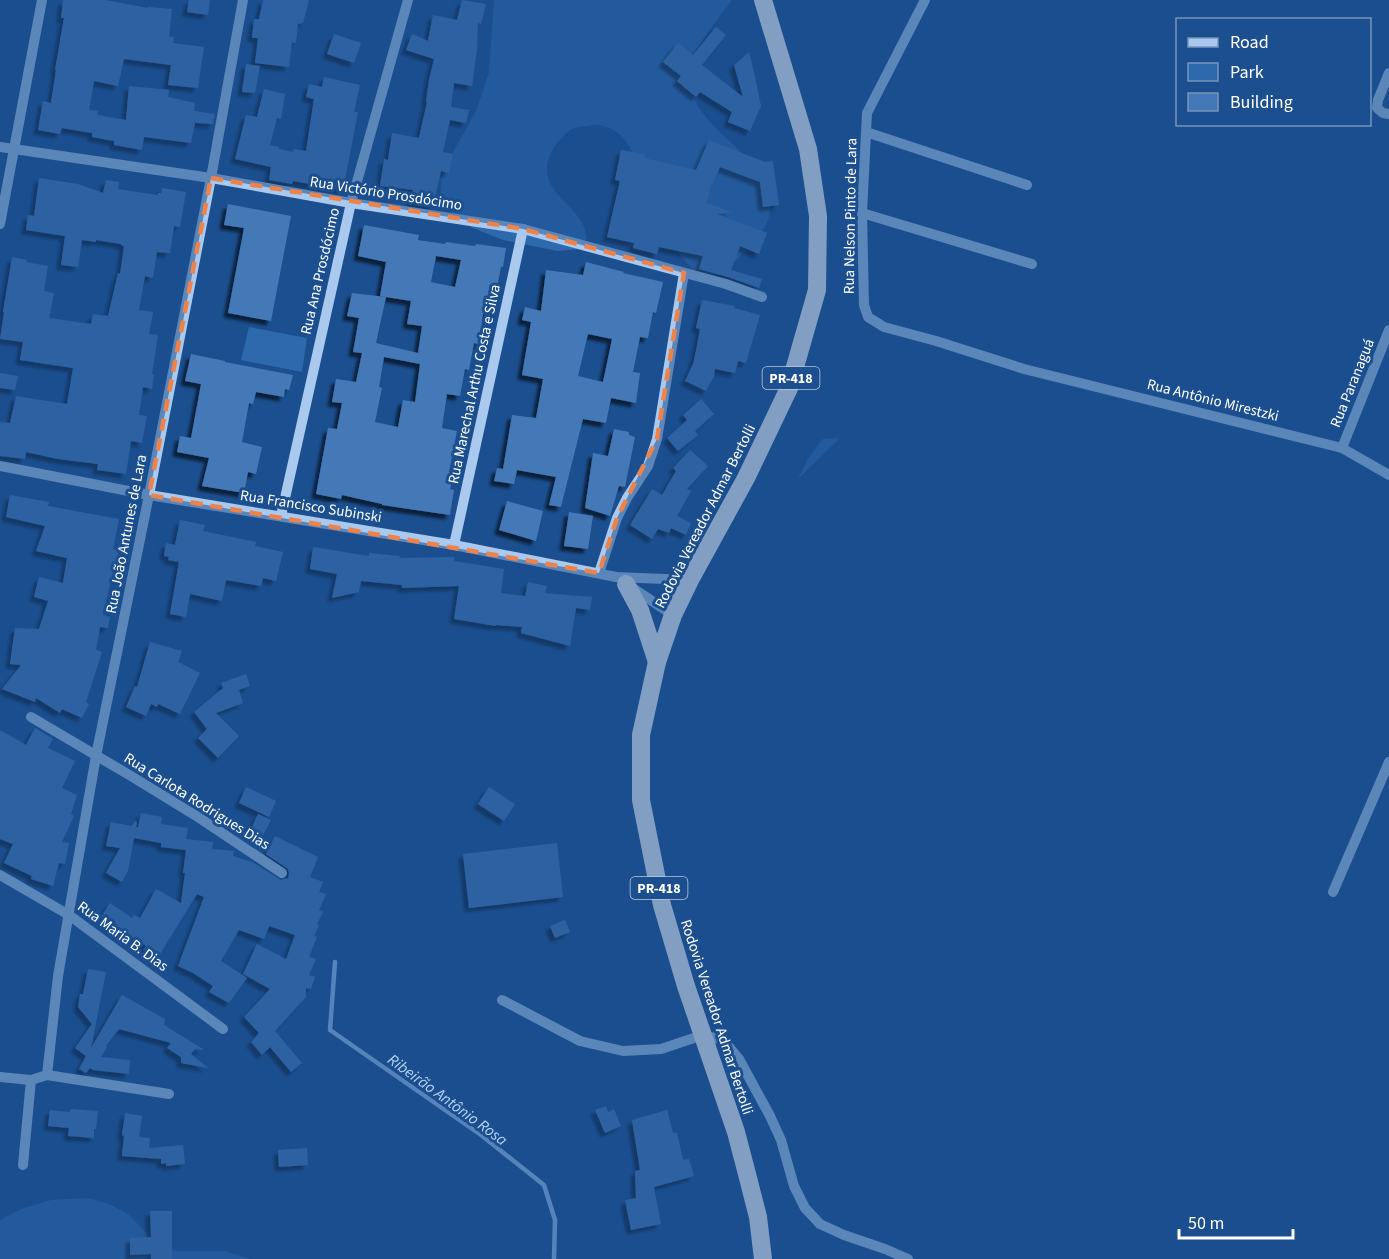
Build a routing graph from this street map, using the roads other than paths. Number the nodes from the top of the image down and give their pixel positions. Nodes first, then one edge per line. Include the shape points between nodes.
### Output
1 (42, 0) edge
2 (243, 0) edge
3 (408, 0) edge
4 (763, 0) edge
5 (925, 0) edge
6 (1389, 73) edge
7 (1389, 114) edge
8 (866, 132) junction
9 (0, 147) edge
10 (14, 148) junction
11 (210, 178) junction
12 (1027, 185) dead end
13 (351, 203) junction
14 (862, 213) junction
15 (0, 224) edge
16 (523, 229) junction
17 (1032, 264) dead end
18 (684, 273) junction
19 (762, 297) dead end
20 (1389, 330) edge
21 (1024, 369) joint
22 (1342, 448) junction
23 (0, 466) edge
24 (1389, 475) edge
25 (149, 495) junction
26 (281, 516) junction
27 (454, 544) junction
28 (599, 573) junction
29 (621, 580) junction
30 (690, 580) junction
31 (673, 615) junction
32 (657, 662) junction
33 (30, 717) dead end
34 (96, 756) junction
35 (1389, 762) edge
36 (282, 873) dead end
37 (0, 875) edge
38 (1333, 892) dead end
39 (69, 915) junction
40 (502, 1000) dead end
41 (223, 1029) dead end
42 (703, 1035) junction
43 (47, 1075) junction
44 (0, 1077) edge
45 (31, 1080) junction
46 (169, 1094) dead end
47 (23, 1165) dead end
48 (763, 1259) edge
49 (908, 1259) edge

1 - 10 street
2 - 11 street, Rua João Antunes de Lara
3 - 13 street, Rua Ana Prosdócimo
4 - 30 highway, Rodovia Vereador Admar Bertolli / PR-418 via 808,149 818,216 817,290 789,388 746,478
5 - 8 street, Rua Nelson Pinto de Lara via 867,113
6 - 7 street via 1377,108
8 - 12 street
8 - 14 street, Rua Nelson Pinto de Lara
9 - 10 street, Rua Victório Prosdócimo
10 - 11 street, Rua Victório Prosdócimo
10 - 15 street
11 - 13 street, Rua Victório Prosdócimo
11 - 25 street, Rua João Antunes de Lara
13 - 16 street, Rua Victório Prosdócimo
13 - 26 street, Rua Ana Prosdócimo
14 - 17 street
14 - 21 street, Rua Nelson Pinto de Lara via 864,305 868,317 884,327
16 - 18 street, Rua Victório Prosdócimo
16 - 27 street, Rua Marechal Arthu Costa e Silva
18 - 19 street, Rua Victório Prosdócimo
18 - 28 street via 657,439 648,466 617,518
20 - 22 street, Rua Paranaguá
21 - 22 street, Rua Antônio Mirestzki
22 - 24 street, Rua Antônio Mirestzki
23 - 25 street, Rua Francisco Subinski
25 - 26 street, Rua Francisco Subinski
25 - 34 street, Rua João Antunes de Lara
26 - 27 street, Rua Francisco Subinski
27 - 28 street, Rua Francisco Subinski
28 - 29 street, Rua Francisco Subinski
29 - 30 street, Rua Francisco Subinski
29 - 31 street, Rua Francisco Subinski
29 - 32 highway via 640,610
30 - 31 highway, Rodovia Vereador Admar Bertolli / PR-418
31 - 32 highway, Rodovia Vereador Admar Bertolli / PR-418
32 - 42 highway, Rodovia Vereador Admar Bertolli / PR-418 via 641,735 641,800 662,905
33 - 34 street, Rua Carlota Rodrigues Dias
34 - 36 street, Rua Carlota Rodrigues Dias
34 - 39 street, Rua João Antunes de Lara
35 - 38 street
37 - 39 street, Rua Maria B. Dias
39 - 41 street, Rua Maria B. Dias
39 - 43 street, Rua João Antunes de Lara
40 - 42 street via 580,1041 623,1051 661,1049
42 - 48 highway, Rodovia Vereador Admar Bertolli / PR-418 via 736,1132 758,1217
42 - 49 street via 719,1039 739,1059 781,1140 804,1208 820,1224
43 - 45 street
43 - 46 street
44 - 45 street
45 - 47 street

